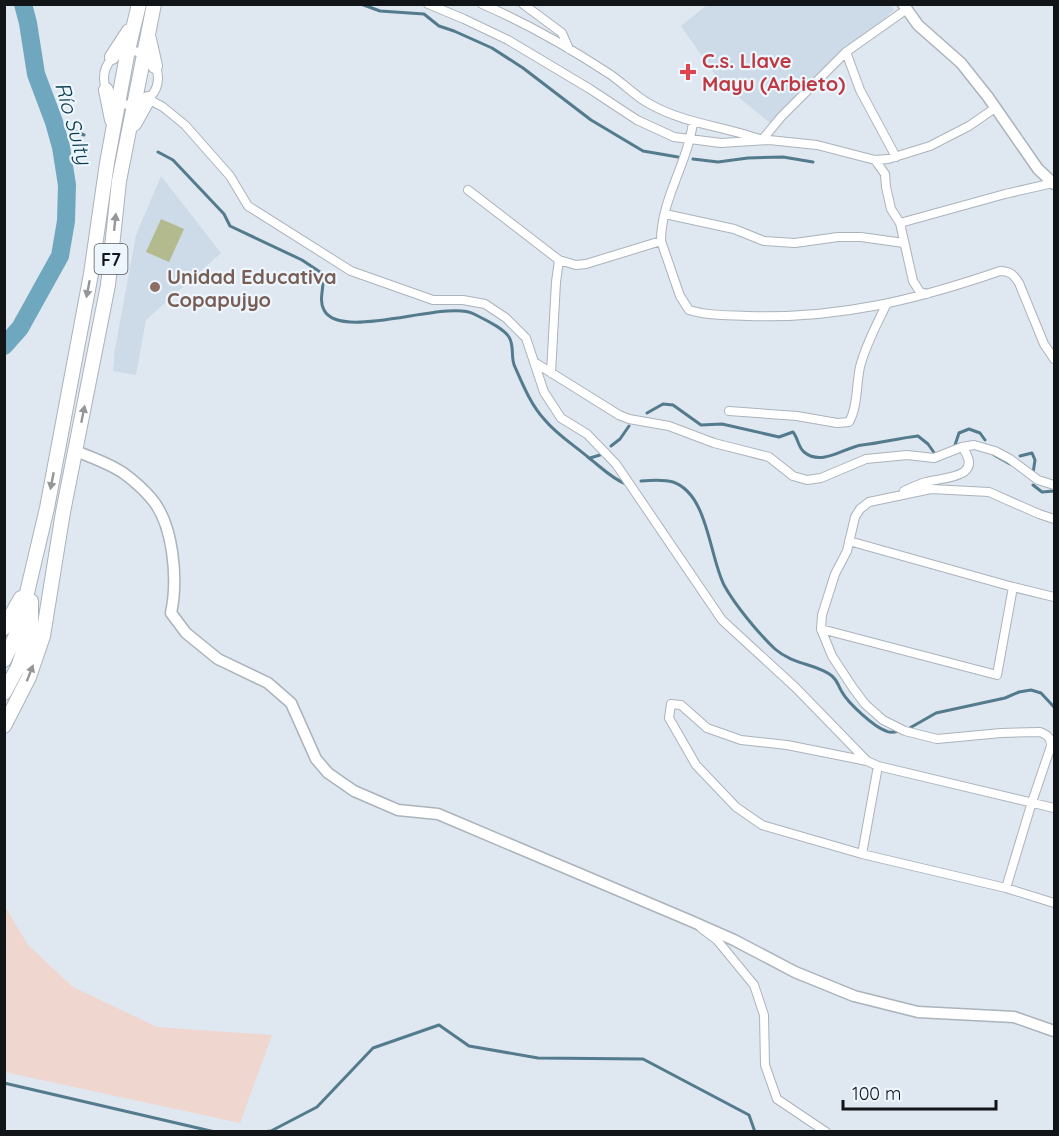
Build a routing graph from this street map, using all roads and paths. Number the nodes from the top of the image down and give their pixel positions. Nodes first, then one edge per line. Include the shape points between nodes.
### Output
1 (140, 4) edge
2 (154, 4) edge
3 (428, 4) edge
4 (482, 4) edge
5 (523, 4) edge
6 (905, 7) edge
7 (142, 25) junction
8 (569, 49) junction
9 (129, 50) junction
10 (846, 52) junction
11 (143, 53) junction
12 (112, 57) junction
13 (155, 66) junction
14 (106, 90) junction
15 (148, 99) junction
16 (119, 102) junction
17 (133, 105) junction
18 (995, 108) junction
19 (693, 122) junction
20 (114, 128) junction
21 (127, 137) junction
22 (691, 140) junction
23 (762, 140) junction
24 (896, 158) junction
25 (875, 160) junction
26 (1054, 184) edge
27 (468, 189) dead end
28 (665, 214) junction
29 (900, 224) junction
30 (661, 241) junction
31 (904, 243) junction
32 (560, 260) junction
33 (927, 294) junction
34 (886, 305) junction
35 (1054, 359) edge
36 (534, 362) junction
37 (551, 373) junction
38 (729, 411) dead end
39 (962, 447) junction
40 (76, 451) junction
41 (1054, 485) edge
42 (896, 496) junction
43 (1054, 519) edge
44 (849, 541) junction
45 (32, 578) junction
46 (1013, 587) junction
47 (1054, 597) edge
48 (4, 628) edge
49 (821, 629) junction
50 (4, 644) edge
51 (4, 660) edge
52 (4, 678) edge
53 (4, 693) edge
54 (4, 726) edge
55 (867, 761) junction
56 (878, 766) junction
57 (1032, 802) junction
58 (1054, 808) edge
59 (862, 854) junction
60 (1006, 888) junction
61 (1054, 903) edge
62 (691, 921) junction
63 (1054, 1031) edge
64 (826, 1131) edge

1 - 7 highway, F7
2 - 7 highway, F7
3 - 22 street via 508,40 637,120 674,137
4 - 8 street
5 - 8 street via 562,33
6 - 10 street
6 - 18 street via 918,25 961,63
7 - 9 highway, F7
7 - 11 highway, F7
7 - 12 highway
7 - 13 highway
8 - 19 street via 646,102
9 - 11 street
9 - 12 street
9 - 16 highway, F7
10 - 23 street
10 - 24 street via 860,90
11 - 13 street
11 - 17 highway, F7
12 - 14 street via 104,72
13 - 15 street via 157,84
14 - 16 street
14 - 20 highway
15 - 17 street
15 - 21 highway
15 - 36 street via 185,125 230,177 248,206 351,271 433,300 485,304 526,338
16 - 17 street
16 - 20 highway, F7
17 - 21 highway, F7
18 - 24 street via 930,146
18 - 26 street via 1038,170
19 - 22 street
19 - 23 street
20 -> 45 highway, F7 via 89,285
40 -> 21 highway, F7 via 108,285
22 - 23 street
22 - 28 street
23 - 25 street via 818,145
24 - 25 street
25 - 29 street via 885,174 891,209
26 - 29 street
27 - 32 street
28 - 30 street
28 - 31 street via 734,229 764,241 795,243 861,237
29 - 31 street
30 - 32 street via 586,264
30 - 34 street via 684,305 697,313 806,317
31 - 33 street via 915,288
32 - 37 street via 555,282
33 - 34 street
33 - 35 street via 1000,271 1010,273 1019,283
34 - 38 street via 860,364 855,412 849,422
36 - 37 street
36 - 55 street via 544,392 561,418 587,434 616,464 722,620
37 - 39 street via 619,415 769,457 793,476 807,480 866,459 907,455 934,458
39 - 41 street via 984,446 1038,480
39 - 42 street via 969,460 963,472 914,486
54 -> 40 highway, F7 via 29,677 43,636
40 - 62 street via 124,473 152,498 172,547 171,613 186,633 218,659 268,683 291,703 316,759 328,773 354,791 398,810 438,814
42 - 43 street via 931,489 990,492
42 - 44 street via 869,502 860,509
44 - 46 street
44 - 49 street via 835,573
45 - 48 highway, F7
45 - 50 highway, F7
45 - 51 highway, F7 via 18,631
45 - 52 highway, F7 via 26,627
45 - 53 highway, F7 via 31,629
46 - 47 street
46 - 49 street via 997,675
49 - 57 street via 832,656 865,704 883,720 905,731 937,739 1001,733 1046,734 1051,747
55 - 56 street
55 - 59 street via 741,740 707,728 681,705 671,705 669,718 696,765 736,807 762,825
56 - 57 street
56 - 59 street
57 - 58 street
57 - 60 street
59 - 60 street
60 - 61 street
62 - 63 street via 854,996 918,1012 1014,1017
62 - 64 street via 717,940 754,985 764,1015 765,1065 777,1099

